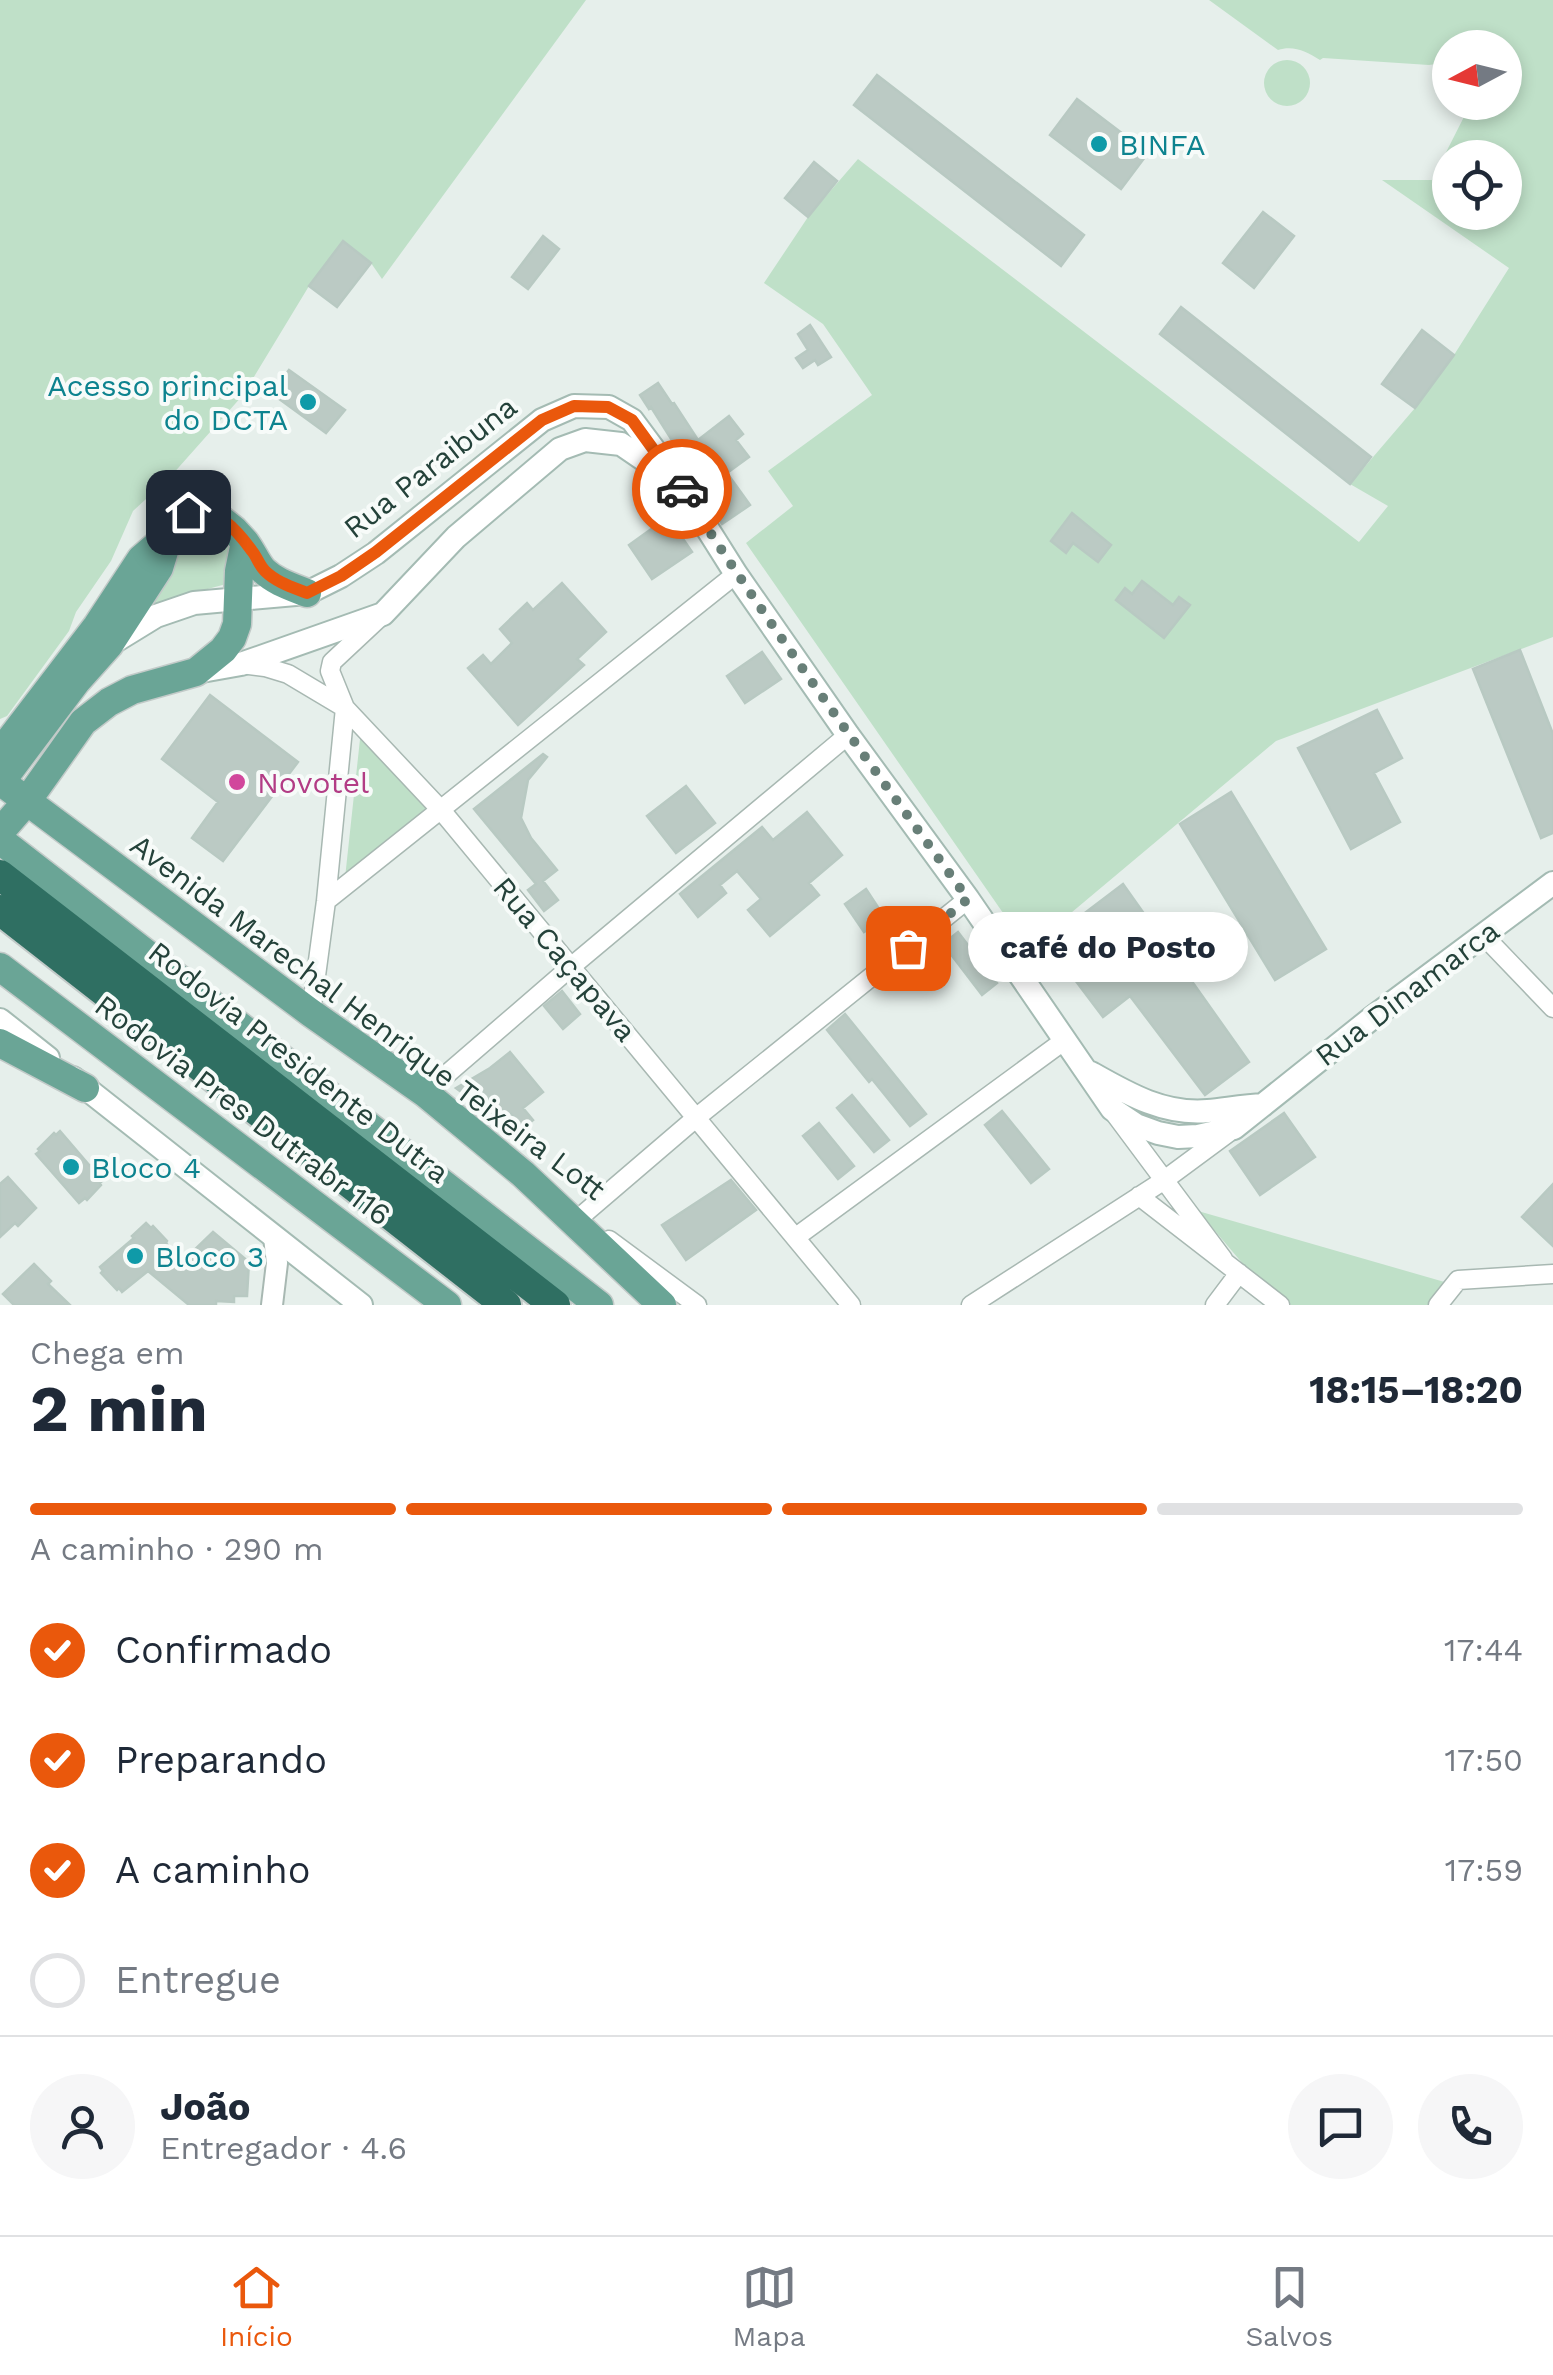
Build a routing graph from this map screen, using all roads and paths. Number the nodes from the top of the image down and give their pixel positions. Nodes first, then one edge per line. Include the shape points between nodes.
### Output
1 (678, 482) junction
2 (169, 535) junction
3 (245, 542) junction
4 (736, 574) junction
5 (307, 593) junction
6 (238, 598) junction
7 (383, 614) junction
8 (110, 645) junction
9 (241, 664) junction
10 (196, 672) junction
11 (345, 708) junction
12 (848, 734) junction
13 (0, 746) edge
14 (0, 782) edge
15 (27, 801) junction
16 (441, 810) junction
17 (0, 832) edge
18 (0, 840) edge
19 (11, 883) edge
20 (1553, 883) edge
21 (968, 899) junction
22 (326, 901) junction
23 (1483, 935) junction
24 (572, 966) junction
25 (0, 967) edge
26 (1553, 1008) edge
27 (311, 1014) junction
28 (0, 1020) edge
29 (1065, 1040) junction
30 (0, 1043) edge
31 (1084, 1069) junction
32 (85, 1088) junction
33 (426, 1093) junction
34 (1263, 1105) junction
35 (1112, 1109) junction
36 (697, 1117) junction
37 (1234, 1128) junction
38 (523, 1174) junction
39 (1163, 1181) junction
40 (1139, 1196) junction
41 (578, 1218) junction
42 (274, 1237) junction
43 (796, 1237) junction
44 (298, 1257) junction
45 (1223, 1259) junction
46 (277, 1270) junction
47 (1239, 1273) junction
48 (1553, 1274) edge
49 (272, 1305) edge
50 (361, 1305) edge
51 (448, 1305) edge
52 (506, 1305) edge
53 (555, 1305) edge
54 (599, 1305) edge
55 (662, 1305) edge
56 (697, 1305) edge
57 (851, 1305) edge
58 (971, 1305) edge
59 (1215, 1305) edge
60 (1280, 1305) edge
61 (1438, 1305) edge

1 - 4 main road, Rua Paraibuna
1 - 5 main road, Rua Paraibuna via 632,420 608,407 574,406 542,420 376,552
1 - 7 main road via 621,444 585,440 560,449 456,538
2 - 3 main road via 188,512 200,509
2 - 8 main road via 159,568
2 - 13 main road via 140,559
3 - 5 main road via 261,568
3 - 6 main road
4 - 12 main road, Rua Paraibuna
4 - 16 street
5 - 6 main road, Rua Paraibuna
6 - 8 main road, Rua Paraibuna via 156,616
6 - 10 main road via 232,638
7 - 9 main road
7 - 11 street via 332,662
8 - 14 main road
9 - 10 main road
9 - 11 street, Rua Caçapava via 288,674
10 - 15 main road via 109,702 83,722
11 - 16 street, Rua Caçapava
11 - 22 street
12 - 21 main road, Rua Paraibuna
12 - 24 street
14 - 15 main road, Avenida Marechal Henrique Teixeira Lott
15 - 17 main road
15 - 27 main road, Avenida Marechal Henrique Teixeira Lott
16 - 22 street
16 - 24 street, Rua Caçapava
18 - 19 main road
19 - 52 highway
19 - 53 highway, Rodovia Presidente Dutra
19 - 54 main road
20 - 23 main road, Rua Dinamarca
21 - 29 main road, Rua Paraibuna
21 - 36 street
22 - 27 street
23 - 26 street
23 - 34 main road, Rua Dinamarca
24 - 33 street
24 - 36 street, Rua Caçapava
25 - 51 main road, Rodovia Pres Dutrabr 116
27 - 33 main road, Avenida Marechal Henrique Teixeira Lott
28 - 32 main road
29 - 31 main road, Rua Paraibuna
29 - 43 street
30 - 32 main road
31 - 34 main road via 1159,1106 1206,1111
31 - 35 main road, Rua Paraibuna
32 - 42 main road
33 - 38 main road, Avenida Marechal Henrique Teixeira Lott
34 - 37 main road, Rua Dinamarca
35 - 37 main road via 1178,1137
35 - 39 street
36 - 41 street
36 - 43 street, Rua Caçapava
37 - 39 street
38 - 41 street, Avenida Marechal Henrique Teixeira Lott
38 - 55 main road
39 - 40 street
39 - 45 street
40 - 45 street
40 - 58 street
41 - 56 street, Avenida Marechal Henrique Teixeira Lott
42 - 44 main road
42 - 46 street
43 - 57 street, Rua Caçapava
44 - 46 street
44 - 50 main road
45 - 47 street
46 - 49 street
47 - 59 street
47 - 60 street
48 - 61 street via 1458,1280

